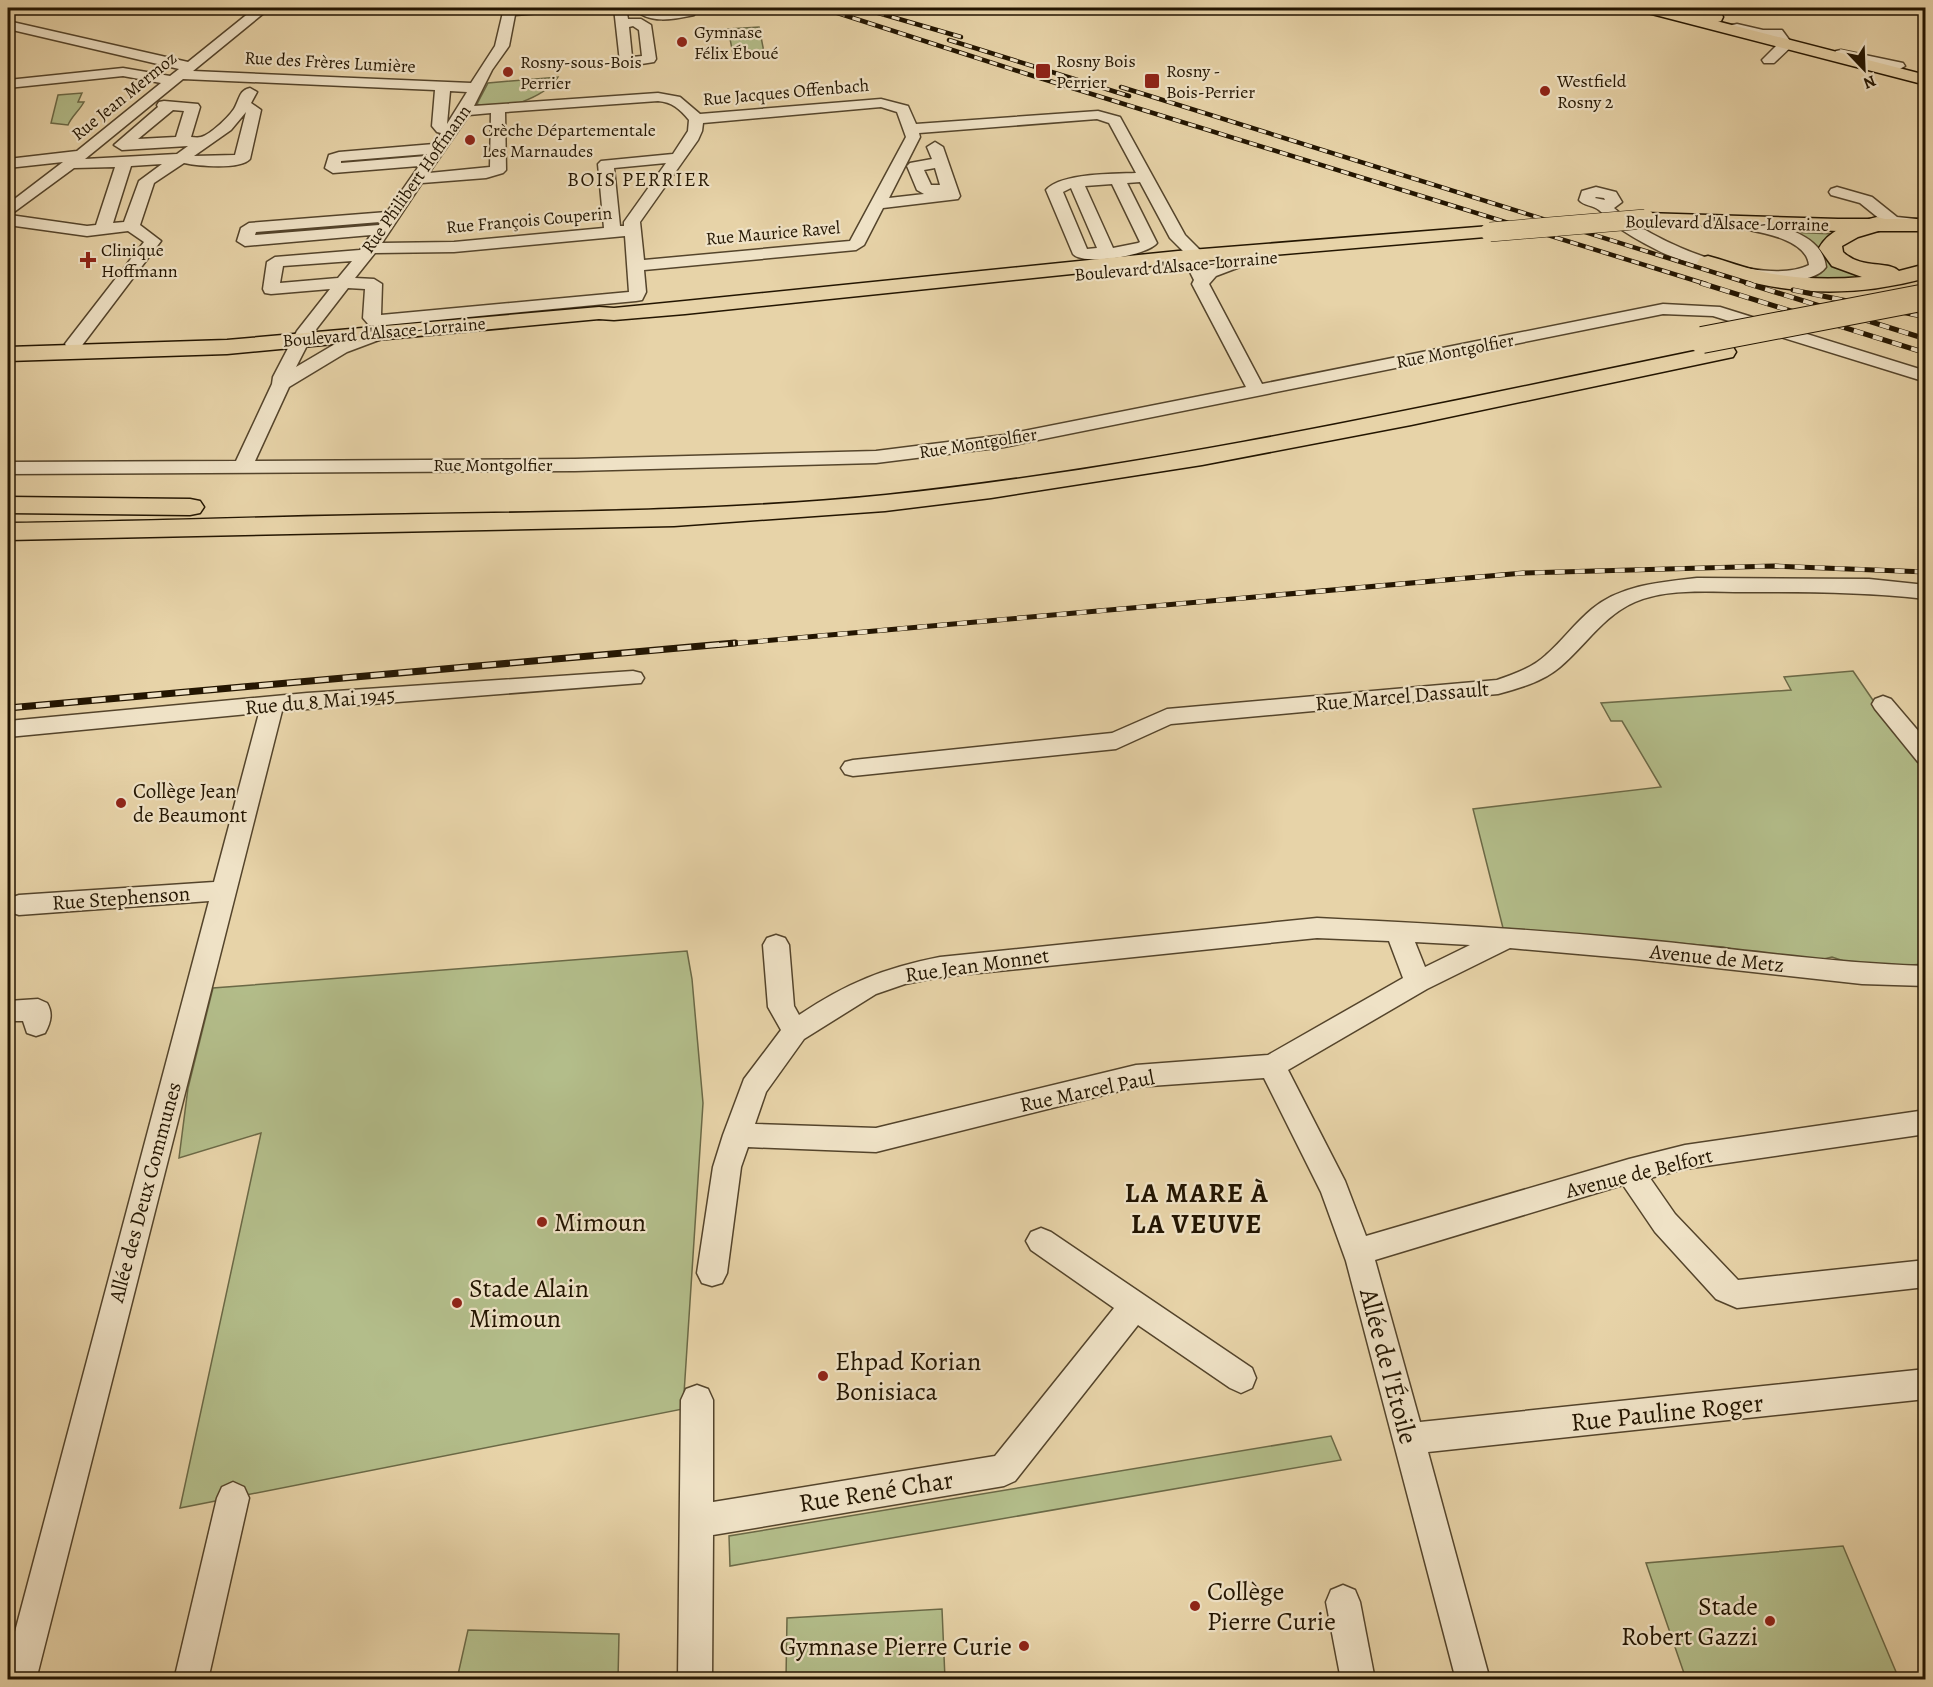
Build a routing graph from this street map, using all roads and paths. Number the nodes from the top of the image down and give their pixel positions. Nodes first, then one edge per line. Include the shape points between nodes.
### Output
1 (263, 8) edge
2 (553, 8) edge
3 (620, 8) edge
4 (641, 8) edge
5 (692, 8) edge
6 (1641, 8) edge
7 (1650, 8) edge
8 (1669, 8) edge
9 (509, 9) edge
10 (1698, 17) edge
11 (621, 23) dead end
12 (8, 26) edge
13 (1780, 40) junction
14 (1762, 59) dead end
15 (1926, 72) edge
16 (182, 74) junction
17 (261, 79) junction
18 (1926, 81) edge
19 (8, 84) edge
20 (443, 87) junction
21 (477, 88) junction
22 (147, 103) junction
23 (170, 105) junction
24 (244, 105) junction
25 (498, 109) junction
26 (464, 111) junction
27 (696, 119) junction
28 (226, 127) junction
29 (453, 128) junction
30 (911, 129) junction
31 (182, 141) junction
32 (205, 142) junction
33 (935, 147) dead end
34 (436, 154) junction
35 (183, 158) junction
36 (675, 158) junction
37 (76, 159) junction
38 (217, 161) junction
39 (124, 163) junction
40 (941, 163) junction
41 (8, 164) edge
42 (334, 164) dead end
43 (1146, 177) junction
44 (419, 179) junction
45 (1118, 180) junction
46 (1076, 183) junction
47 (950, 189) junction
48 (1837, 192) dead end
49 (878, 204) junction
50 (1605, 206) dead end
51 (8, 211) edge
52 (8, 219) edge
53 (1728, 221) junction
54 (388, 223) junction
55 (1877, 224) junction
56 (1926, 224) edge
57 (131, 226) junction
58 (103, 228) junction
59 (249, 228) dead end
60 (633, 230) junction
61 (612, 232) junction
62 (1385, 242) junction
63 (367, 251) junction
64 (1107, 252) junction
65 (1708, 263) junction
66 (1191, 264) junction
67 (1926, 265) edge
68 (636, 266) junction
69 (1926, 271) edge
70 (342, 283) junction
71 (1926, 286) edge
72 (832, 292) junction
73 (785, 293) junction
74 (1926, 297) edge
75 (709, 306) junction
76 (599, 313) junction
77 (1920, 317) edge
78 (381, 333) junction
79 (301, 340) junction
80 (8, 343) edge
81 (75, 344) junction
82 (1713, 346) junction
83 (227, 347) junction
84 (168, 348) junction
85 (8, 354) edge
86 (287, 365) junction
87 (306, 368) junction
88 (1926, 378) edge
89 (282, 384) junction
90 (1257, 391) junction
91 (243, 466) junction
92 (8, 468) edge
93 (8, 505) edge
94 (8, 532) edge
95 (1926, 592) edge
96 (633, 678) dead end
97 (273, 704) junction
98 (1883, 704) dead end
99 (8, 729) edge
100 (1926, 756) edge
101 (853, 768) dead end
102 (224, 891) junction
103 (19, 905) dead end
104 (1398, 931) junction
105 (1508, 938) junction
106 (776, 945) dead end
107 (1926, 976) edge
108 (1418, 982) junction
109 (8, 1011) edge
110 (36, 1025) dead end
111 (795, 1031) junction
112 (1272, 1066) junction
113 (1926, 1122) edge
114 (737, 1135) junction
115 (1629, 1171) junction
116 (1041, 1241) dead end
117 (1358, 1252) junction
118 (712, 1273) dead end
119 (1926, 1273) edge
120 (1135, 1305) junction
121 (1241, 1378) dead end
122 (1926, 1384) edge
123 (697, 1400) dead end
124 (1408, 1439) junction
125 (233, 1498) dead end
126 (697, 1521) junction
127 (1342, 1602) dead end
128 (19, 1680) edge
129 (191, 1680) edge
130 (695, 1680) edge
131 (1358, 1680) edge
132 (1473, 1680) edge

1 - 16 street, Rue Jean Mermoz
2 - 9 street
3 - 11 street
4 - 5 street via 648,13 668,15
6 - 10 main road
7 - 10 main road
8 - 10 main road
9 - 21 street, Rue Philibert Hoffmann via 502,46
10 - 13 main road
12 - 16 street
13 - 14 street
13 - 15 main road
13 - 18 main road
16 - 17 street, Rue des Frères Lumière
16 - 19 street via 120,72
16 - 22 street, Rue Jean Mermoz
17 - 20 street, Rue des Frères Lumière
17 - 24 street via 244,99
20 - 21 street, Rue des Frères Lumière
20 - 29 street via 439,126
21 - 26 street, Rue Philibert Hoffmann
22 - 23 street
22 - 37 street, Rue Jean Mermoz
23 - 31 street via 193,107
23 - 31 street via 122,145
24 - 28 street
24 - 38 street via 254,110 242,159
25 - 26 street, Rue Jacques Offenbach
25 - 27 street, Rue Jacques Offenbach via 671,97 681,101
25 - 44 street via 498,170
26 - 29 street, Rue Philibert Hoffmann
27 - 30 street, Rue Jacques Offenbach via 881,103 903,109
27 - 36 street, Rue François Couperin via 695,131
28 - 32 street
28 - 38 street
29 - 34 street, Rue Philibert Hoffmann
30 - 43 street via 1108,116 1125,135
30 - 49 street, Rue Maurice Ravel via 913,136 907,151
31 - 32 street
32 - 35 street
33 - 40 street
34 - 42 street via 340,168 333,168
34 - 44 street, Rue Philibert Hoffmann
35 - 38 street
35 - 39 street
35 - 57 street via 147,182
36 - 60 street, Rue François Couperin via 632,222
36 - 61 street via 606,164
37 - 39 street
37 - 41 street
37 - 51 street, Rue Jean Mermoz
39 - 58 street
40 - 47 street
40 - 47 street via 915,166 925,190
43 - 45 street
43 - 66 street
44 - 54 street, Rue Philibert Hoffmann
45 - 46 street
45 - 64 street via 1149,243 1142,248
46 - 64 street
46 - 64 street via 1054,190 1059,206 1081,254
47 - 49 street via 952,196
48 - 56 street via 1866,200 1892,221
49 - 68 street, Rue Maurice Ravel via 856,245
50 - 65 street via 1673,252
52 - 58 street via 87,231
53 - 55 main road, Boulevard d'Alsace-Lorraine
53 - 62 main road, Boulevard d'Alsace-Lorraine, bridge via 1645,219
53 - 65 street via 1800,241 1815,252 1818,267 1806,275 1784,276
54 - 59 street via 245,241
54 - 63 street, Rue Philibert Hoffmann
55 - 56 main road, Boulevard d'Alsace-Lorraine
55 - 67 highway via 1839,238 1831,246 1832,252 1847,264 1872,272 1890,273
57 - 58 street
57 - 81 street via 153,241
60 - 61 street, Rue François Couperin
60 - 68 street
61 - 63 street, Rue François Couperin
62 - 66 main road, Boulevard d'Alsace-Lorraine via 1356,242
62 - 66 main road, Boulevard d'Alsace-Lorraine via 1368,247
63 - 70 street, Rue Philibert Hoffmann
63 - 70 street, Rue François Couperin via 275,262 271,289
65 - 69 highway via 1760,278 1820,288 1869,285
66 - 72 main road, Boulevard d'Alsace-Lorraine
66 - 90 street
68 - 70 street via 638,292 629,298 375,321 374,284
70 - 79 street, Rue Philibert Hoffmann
71 - 82 highway, bridge
72 - 73 main road, Boulevard d'Alsace-Lorraine
72 - 75 main road, Boulevard d'Alsace-Lorraine
73 - 75 main road via 718,301
73 - 76 main road, Boulevard d'Alsace-Lorraine
74 - 82 highway, bridge
75 - 76 main road, Boulevard d'Alsace-Lorraine
76 - 78 main road, Boulevard d'Alsace-Lorraine
77 - 82 highway
78 - 79 main road, Boulevard d'Alsace-Lorraine
78 - 87 street via 341,348
79 - 83 main road, Boulevard d'Alsace-Lorraine
79 - 86 street, Rue Philibert Hoffmann
79 - 87 street via 308,352
80 - 81 main road, Boulevard d'Alsace-Lorraine
81 - 84 main road, Boulevard d'Alsace-Lorraine
82 - 93 highway via 1206,442 989,476 880,488 605,505
82 - 94 highway via 1223,455 884,503 600,520
83 - 84 main road, Boulevard d'Alsace-Lorraine
83 - 86 street via 278,351
84 - 85 main road, Boulevard d'Alsace-Lorraine
86 - 89 street, Rue Philibert Hoffmann
87 - 89 street
88 - 90 street, Rue Montgolfier via 1726,314 1685,308 1663,309
89 - 91 street, Rue Philibert Hoffmann
90 - 91 street, Rue Montgolfier via 1004,441 876,457 565,465
91 - 92 street, Rue Montgolfier
95 - 101 street, Rue Marcel Dassault via 1869,586 1668,586 1628,597 1599,613 1552,662 1526,678 1498,687 1167,717 1116,741
96 - 97 street, Rue du 8 Mai 1945
97 - 99 street, Rue du 8 Mai 1945
97 - 102 street, Allée des Deux Communes
98 - 100 street
102 - 103 street, Rue Stephenson
102 - 128 street, Allée des Deux Communes
104 - 105 street, Rue Jean Monnet
104 - 108 street
104 - 111 street, Rue Jean Monnet via 1296,929 940,967 867,987
105 - 107 street, Avenue de Metz via 1863,974
105 - 108 street, Rue Marcel Paul
106 - 111 street via 781,1007
108 - 112 street, Rue Marcel Paul
109 - 110 street via 38,1010
111 - 114 street, Rue Jean Monnet via 754,1086
112 - 114 street, Rue Marcel Paul via 1136,1076 876,1140
112 - 117 street, Allée de l'Étoile via 1335,1190
113 - 115 street, Avenue de Belfort via 1685,1157
114 - 118 street, Rue Jean Monnet via 727,1167
115 - 117 street, Avenue de Belfort
115 - 119 street via 1665,1223 1726,1289 1737,1294
116 - 120 street
117 - 124 street, Allée de l'Étoile
120 - 121 street
120 - 126 street, Rue René Char via 1004,1470
122 - 124 street, Rue Pauline Roger
123 - 126 street
124 - 132 street, Allée de l'Étoile
125 - 129 street
126 - 130 street
127 - 131 street

